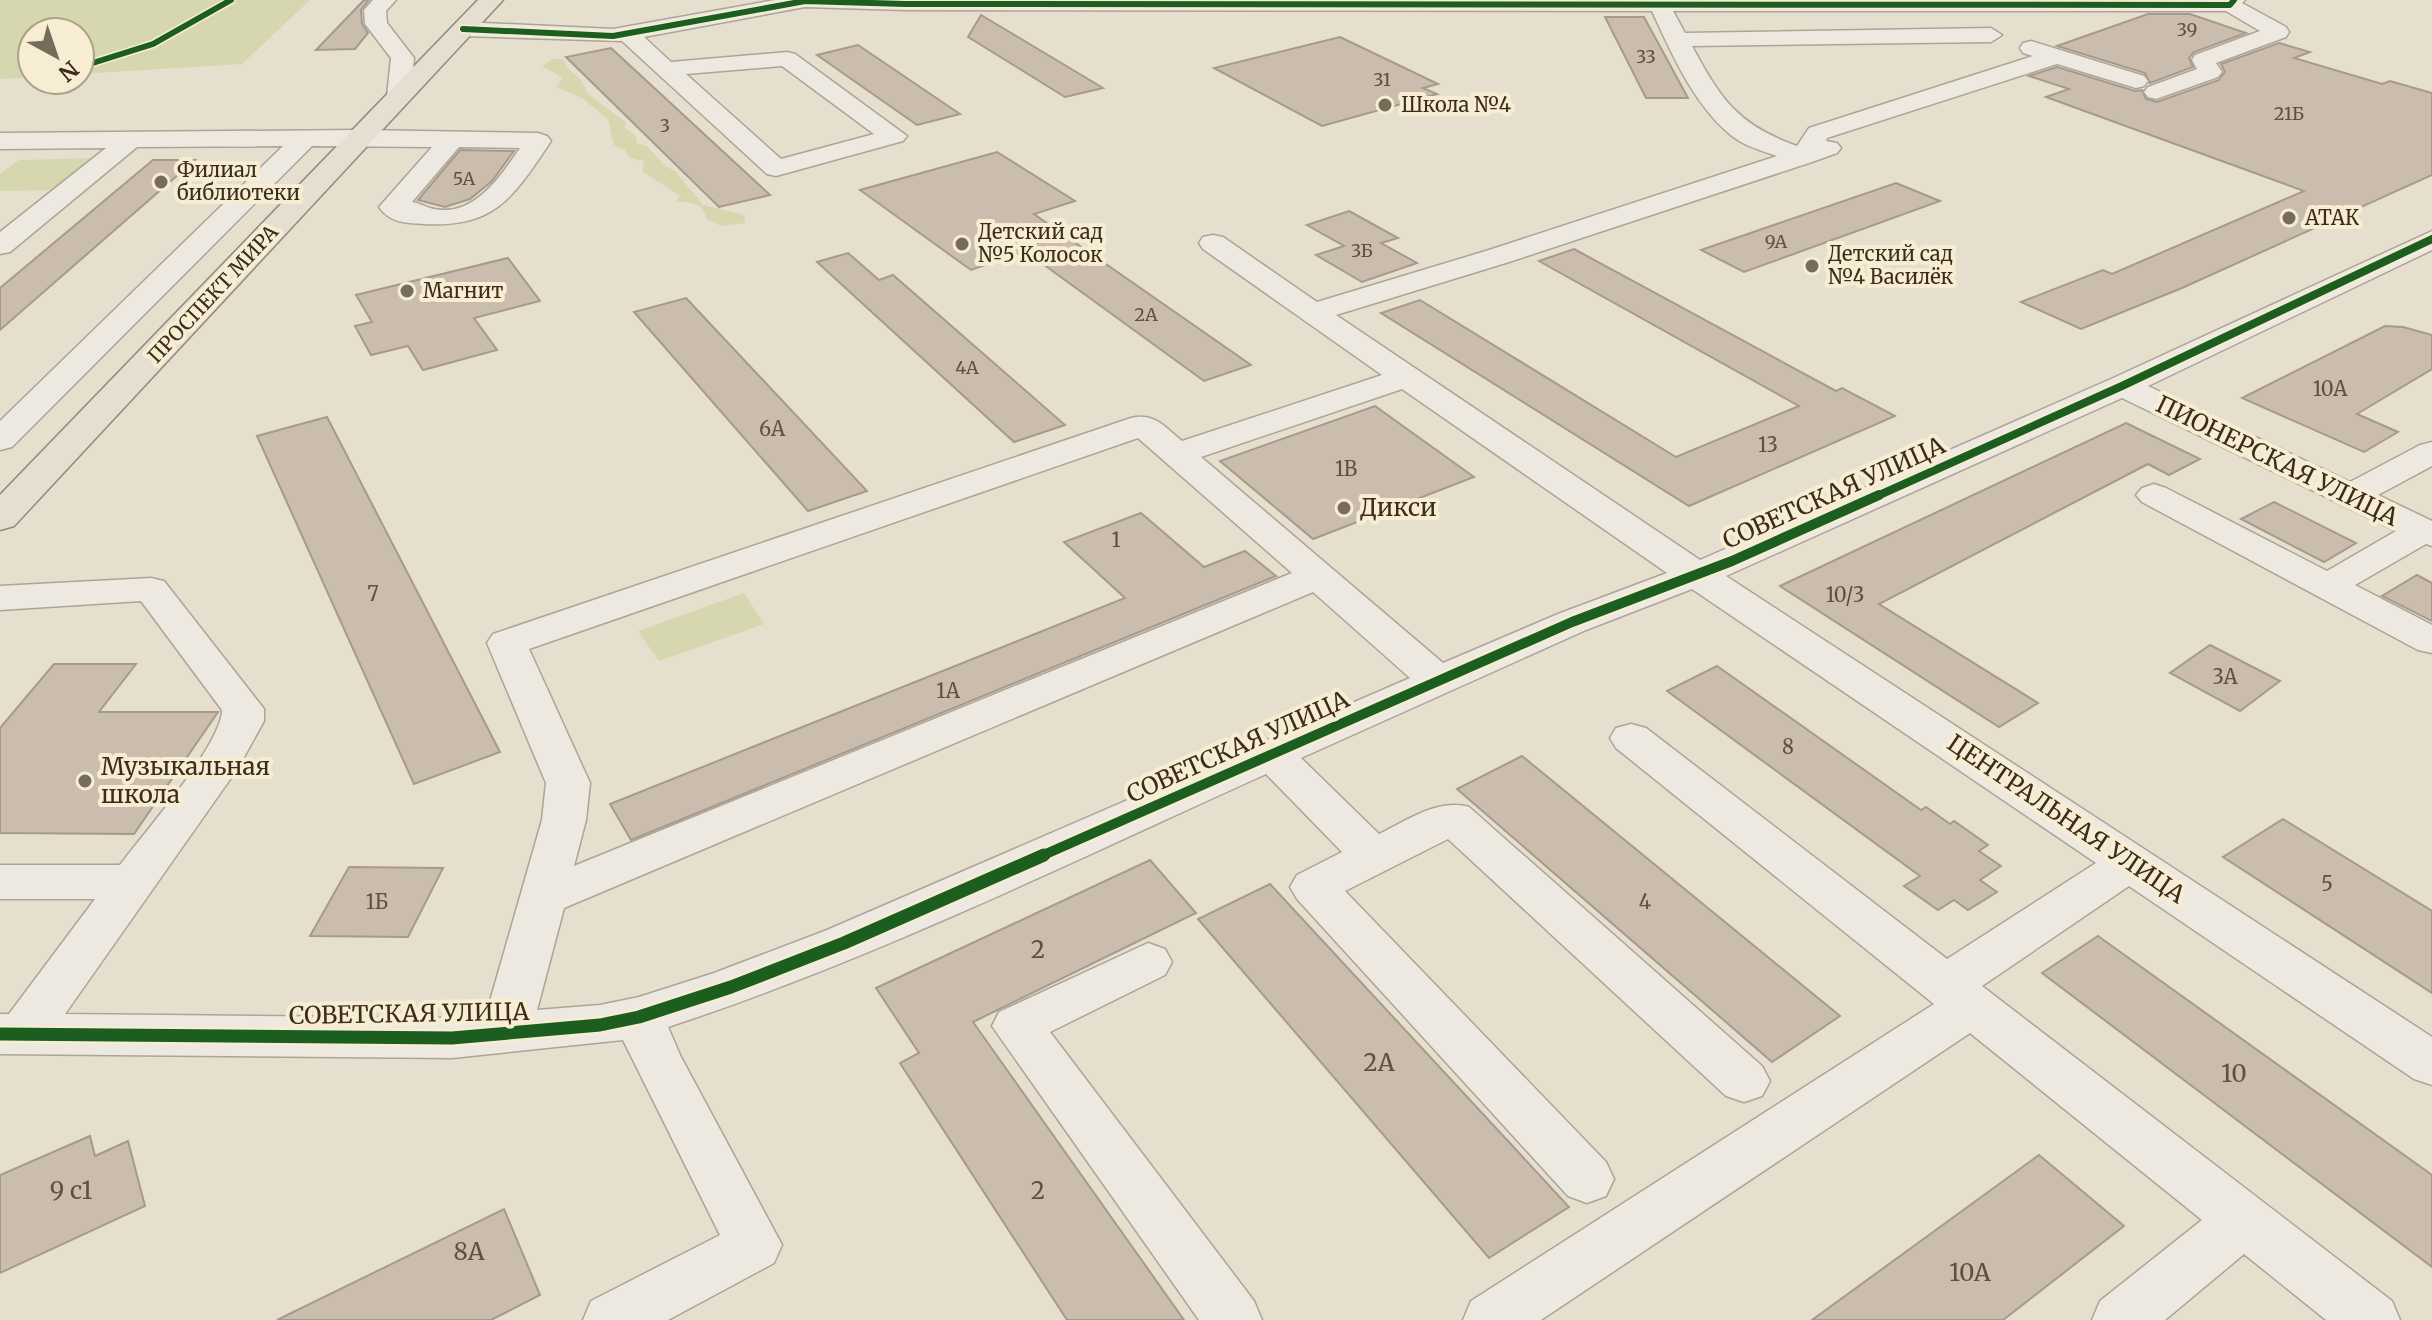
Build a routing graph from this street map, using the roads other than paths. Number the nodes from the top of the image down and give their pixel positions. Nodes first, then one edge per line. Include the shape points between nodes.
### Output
1 (385, 0) edge
2 (491, 0) edge
3 (854, 0) edge
4 (1414, 2) edge
5 (1916, 2) edge
6 (2232, 2) edge
7 (1659, 4) junction
8 (463, 29) junction
9 (627, 34) junction
10 (1991, 35) junction
11 (1676, 40) junction
12 (2057, 56) junction
13 (666, 69) junction
14 (399, 96) junction
15 (360, 138) junction
16 (305, 139) junction
17 (131, 140) junction
18 (452, 140) junction
19 (2, 142) edge
20 (1816, 152) junction
21 (2432, 239) edge
22 (1213, 243) dead end
23 (0, 246) edge
24 (1314, 312) junction
25 (1409, 376) junction
26 (2122, 386) junction
27 (0, 440) edge
28 (2432, 452) edge
29 (1177, 454) junction
30 (2154, 495) dead end
31 (2350, 496) junction
32 (0, 518) edge
33 (2428, 533) edge
34 (1318, 576) junction
35 (1699, 576) junction
36 (2327, 586) junction
37 (0, 598) edge
38 (2432, 641) edge
39 (1439, 681) junction
40 (1631, 738) dead end
41 (1272, 755) junction
42 (1373, 856) junction
43 (2131, 862) junction
44 (0, 882) edge
45 (133, 882) junction
46 (543, 898) junction
47 (1148, 962) dead end
48 (1958, 996) junction
49 (639, 1017) junction
50 (11, 1034) edge
51 (506, 1034) junction
52 (2432, 1064) edge
53 (1744, 1081) dead end
54 (1587, 1179) dead end
55 (2244, 1220) junction
56 (612, 1320) edge
57 (1233, 1320) edge
58 (1492, 1320) edge
59 (2121, 1320) edge
60 (2371, 1320) edge

1 - 14 street via 375,10 376,24 403,58
2 - 8 main road, ПРОСПЕКТ МИРА
3 - 4 street
3 - 9 street via 781,5
4 - 7 street
5 - 6 street
5 - 7 street
5 - 10 street via 1945,21
6 - 12 street via 2278,32 2203,60 2210,72 2146,87
7 - 11 street
8 - 9 street
8 - 14 main road, ПРОСПЕКТ МИРА
9 - 13 street
10 - 11 street
10 - 12 street
11 - 20 street via 1740,130
12 - 20 street via 1818,133
13 - 13 street via 776,168 894,136 787,59
14 - 15 main road, ПРОСПЕКТ МИРА
15 - 16 street
15 - 18 street
15 - 32 main road, ПРОСПЕКТ МИРА
16 - 17 street
16 - 27 street
17 - 19 street
17 - 23 street
18 - 18 street via 393,207 402,214 459,215 481,208 498,195 538,141
20 - 24 street
21 - 26 street, СОВЕТСКАЯ УЛИЦА
22 - 24 street, ЦЕНТРАЛЬНАЯ УЛИЦА
24 - 25 street, ЦЕНТРАЛЬНАЯ УЛИЦА
25 - 29 street
25 - 35 street, ЦЕНТРАЛЬНАЯ УЛИЦА
26 - 31 street, ПИОНЕРСКАЯ УЛИЦА
26 - 35 street, СОВЕТСКАЯ УЛИЦА
28 - 31 street
29 - 34 street
29 - 46 street via 1143,425 507,643 568,783
30 - 36 street
31 - 33 street, ПИОНЕРСКАЯ УЛИЦА
33 - 36 street
34 - 39 street
34 - 46 street
35 - 39 street, СОВЕТСКАЯ УЛИЦА via 1572,622
35 - 43 street, ЦЕНТРАЛЬНАЯ УЛИЦА
36 - 38 street
37 - 45 street via 151,589 240,702 243,721 223,758
39 - 41 street, СОВЕТСКАЯ УЛИЦА
40 - 48 street
41 - 42 street
41 - 49 street, СОВЕТСКАЯ УЛИЦА via 844,943
42 - 53 street via 1453,818
42 - 54 street via 1313,887
43 - 48 street
43 - 52 street, ЦЕНТРАЛЬНАЯ УЛИЦА
44 - 45 street
45 - 50 street
46 - 51 street
47 - 57 street via 1017,1026
48 - 55 street
48 - 58 street
49 - 51 street, СОВЕТСКАЯ УЛИЦА
49 - 56 street via 754,1245
50 - 51 street, СОВЕТСКАЯ УЛИЦА
55 - 59 street
55 - 60 street

